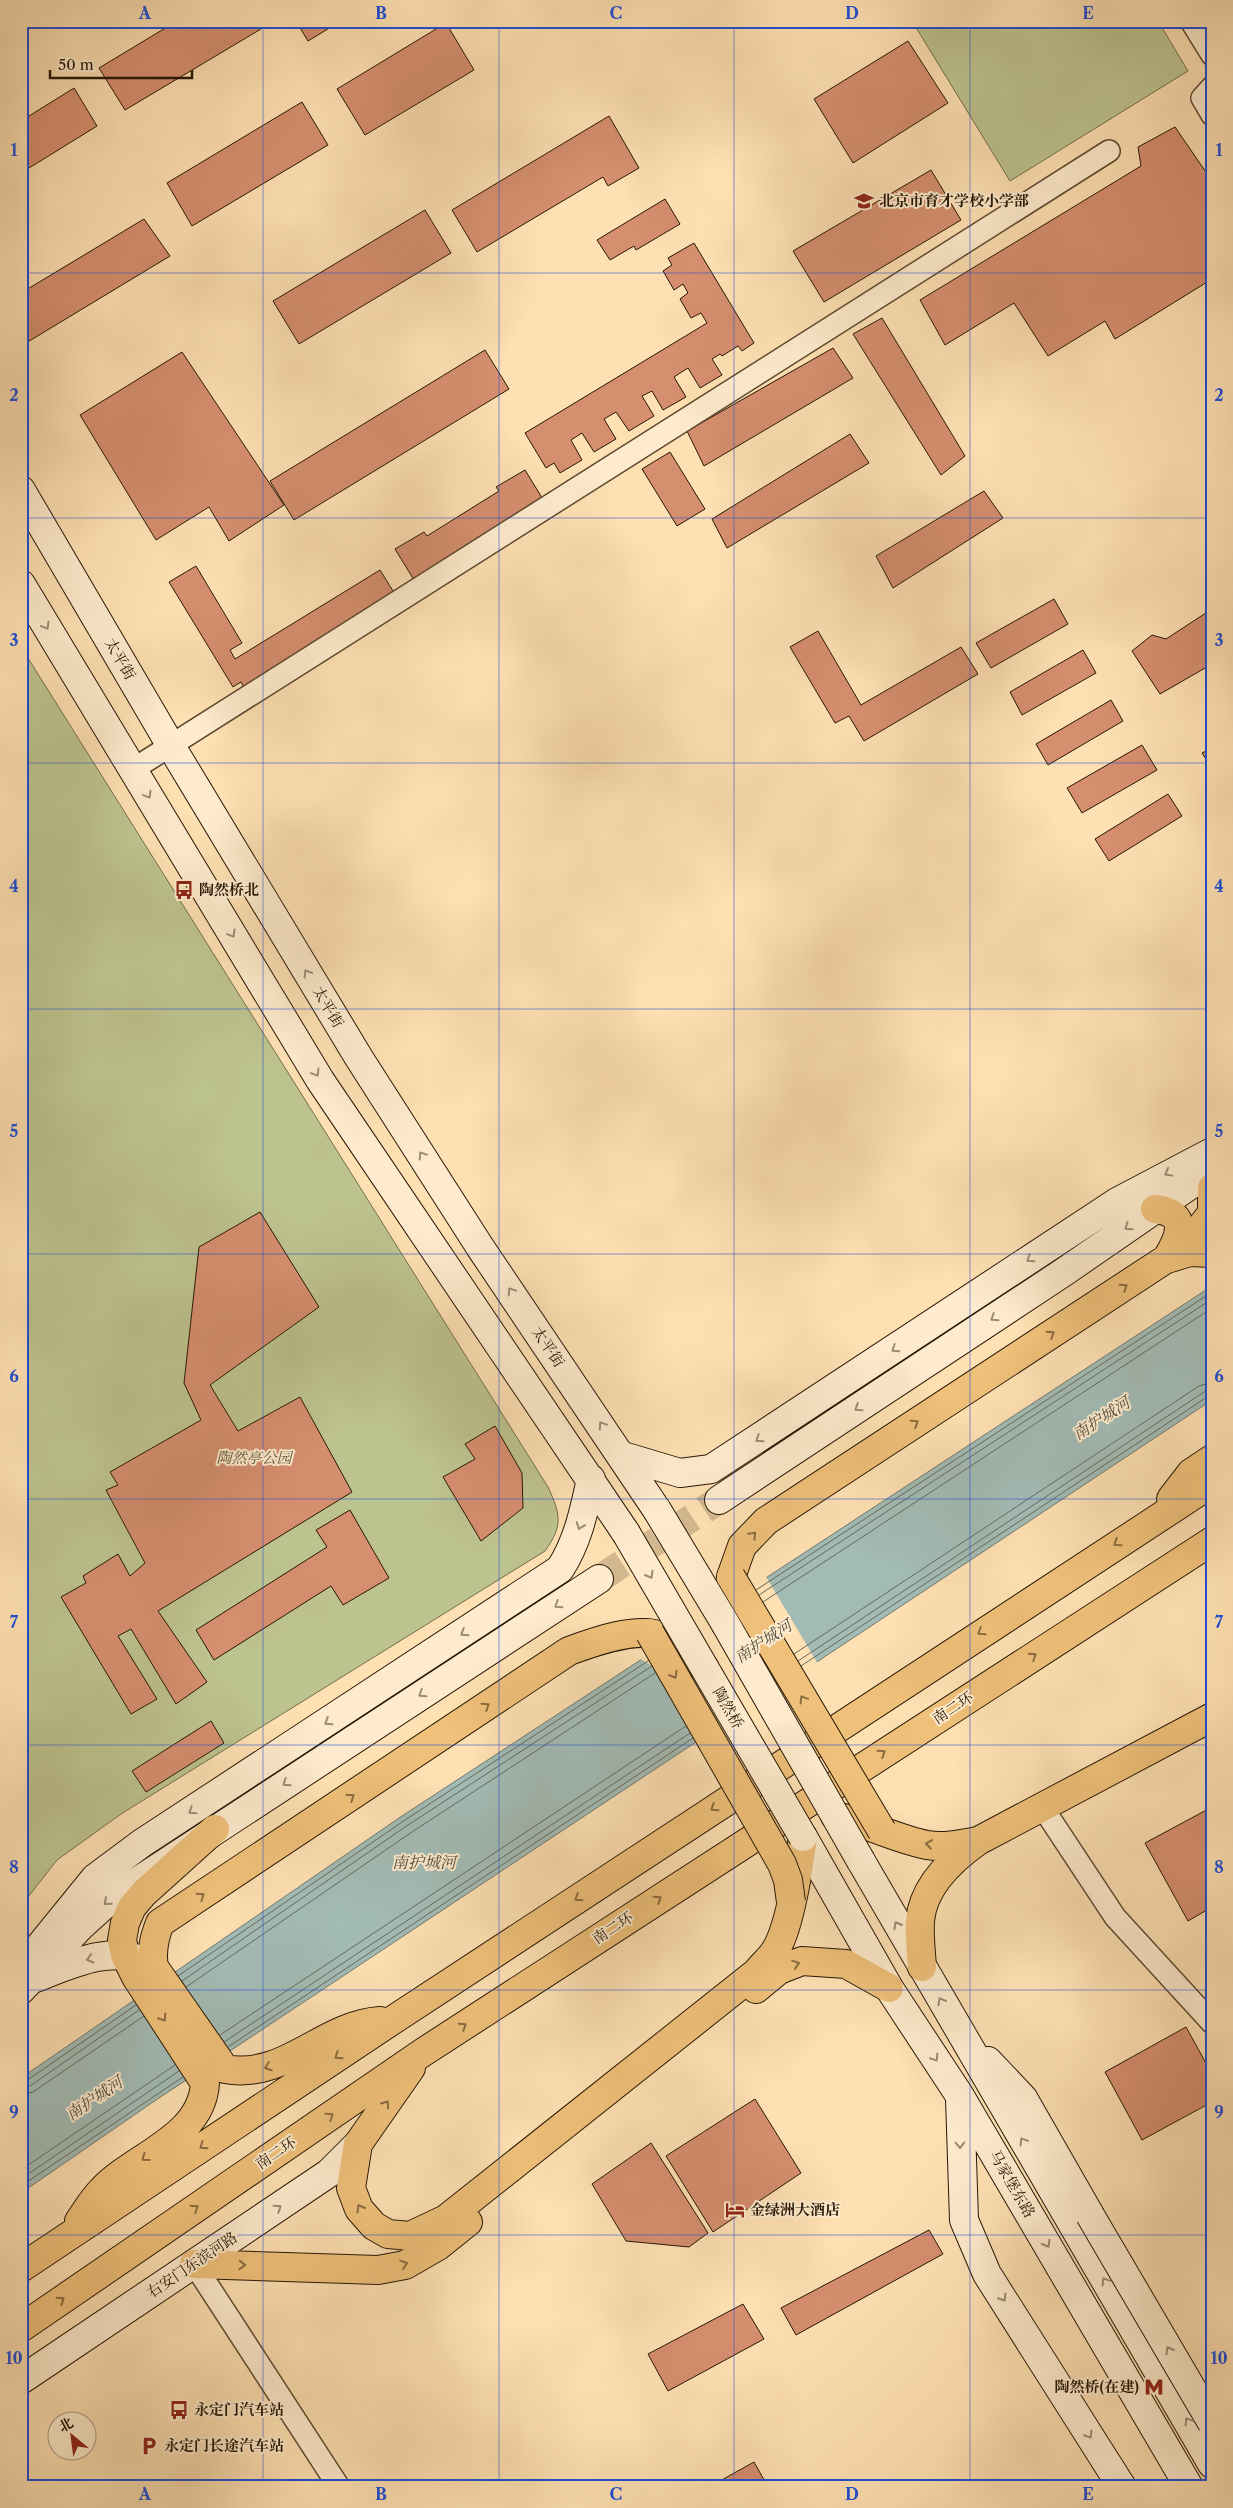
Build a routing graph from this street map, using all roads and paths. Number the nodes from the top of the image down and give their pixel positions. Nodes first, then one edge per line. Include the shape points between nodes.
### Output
1 (1191, 21) edge
2 (1212, 55) edge
3 (1212, 87) edge
4 (1212, 115) edge
5 (1109, 151) dead end
6 (21, 490) edge
7 (21, 584) edge
8 (171, 746) junction
9 (132, 770) junction
10 (1212, 1152) edge
11 (1212, 1170) edge
12 (1212, 1188) edge
13 (1155, 1209) junction
14 (1212, 1213) edge
15 (1212, 1253) edge
16 (1166, 1259) junction
17 (623, 1456) junction
18 (1212, 1459) edge
19 (591, 1479) junction
20 (1212, 1483) edge
21 (719, 1500) tunnel mouth
22 (1158, 1516) junction
23 (1212, 1541) edge
24 (1204, 1551) edge
25 (731, 1577) junction
26 (599, 1579) tunnel mouth
27 (725, 1623) junction
28 (650, 1633) junction
29 (704, 1667) junction
30 (1212, 1716) edge
31 (1043, 1808) junction
32 (835, 1816) junction
33 (215, 1829) junction
34 (882, 1831) junction
35 (803, 1837) junction
36 (978, 1841) junction
37 (831, 1884) joint
38 (791, 1902) junction
39 (138, 1966) junction
40 (922, 1967) junction
41 (24, 1980) edge
42 (889, 1988) junction
43 (393, 2020) junction
44 (1212, 2023) edge
45 (956, 2029) junction
46 (422, 2053) junction
47 (215, 2076) junction
48 (960, 2096) junction
49 (358, 2144) junction
50 (67, 2237) junction
51 (194, 2264) junction
52 (21, 2268) edge
53 (21, 2328) edge
54 (21, 2380) edge
55 (1212, 2423) edge
56 (1212, 2464) edge
57 (339, 2487) edge
58 (1122, 2487) edge
59 (1189, 2487) edge

1 - 2 street
3 - 4 street via 1202,98
5 - 8 street
6 - 8 main road, 太平街
7 -> 9 main road
8 - 9 street
17 -> 8 main road, 太平街 via 480,1247 358,1058
9 -> 19 main road via 320,1080
10 -> 17 main road via 1117,1202 711,1469 680,1473
11 - 13 main road
12 - 14 highway
13 - 16 highway via 1166,1210 1178,1220 1180,1231
13 -> 21 main road
14 - 16 highway via 1190,1241
15 - 16 highway via 1190,1252
25 -> 16 highway via 742,1546 766,1521
17 - 27 main road, 太平街, bridge
18 - 22 highway via 1191,1473
19 -> 29 main road, 陶然桥, bridge
19 -> 41 main road via 583,1517 570,1553 560,1569 142,1843 95,1878
20 - 22 highway
22 -> 43 highway
23 - 24 highway, 南二环
46 -> 24 highway, 南二环
25 - 27 highway
34 -> 25 highway, bridge
26 -> 33 main road
27 - 32 main road, bridge
28 - 29 highway, bridge via 664,1637
28 -> 38 highway, bridge via 782,1864
39 -> 28 highway via 152,1958 154,1938 160,1924 569,1651 604,1638
29 - 35 main road, 陶然桥, bridge
30 - 31 highway
31 - 36 highway
31 - 44 street via 1115,1917
32 - 34 highway via 863,1822
40 -> 32 main road, 马家堡东路, bridge
33 - 39 highway via 144,1893 132,1908 122,1940
33 -> 41 main road via 112,1898
36 -> 34 highway via 928,1845
35 - 37 main road, 陶然桥
35 - 38 highway, bridge
36 - 40 highway via 960,1854 933,1884 920,1920
37 - 42 main road, 马家堡东路
38 -> 49 highway via 775,1951 757,1972 446,2219 429,2229 410,2236 388,2234 374,2226 359,2209 351,2188
39 -> 41 main road via 100,1957
39 - 47 highway
45 -> 40 main road, 马家堡东路
42 -> 48 main road, 马家堡东路
51 -> 42 highway via 378,2270 405,2265 438,2246 780,1970 802,1962 846,1964
43 -> 47 highway via 364,2022 340,2031 268,2068
43 -> 50 highway
55 -> 45 main road, bridge via 1023,2098
56 -> 45 main road, 马家堡东路
49 -> 46 highway
53 -> 46 highway, 南二环
47 -> 50 highway via 199,2110 174,2137 102,2189
48 -> 58 main road via 964,2220 987,2274
48 -> 59 main road, 马家堡东路
51 -> 49 main road, 右安门东滨河路 via 329,2173
50 - 52 highway
51 - 54 main road, 右安门东滨河路
51 - 57 street

